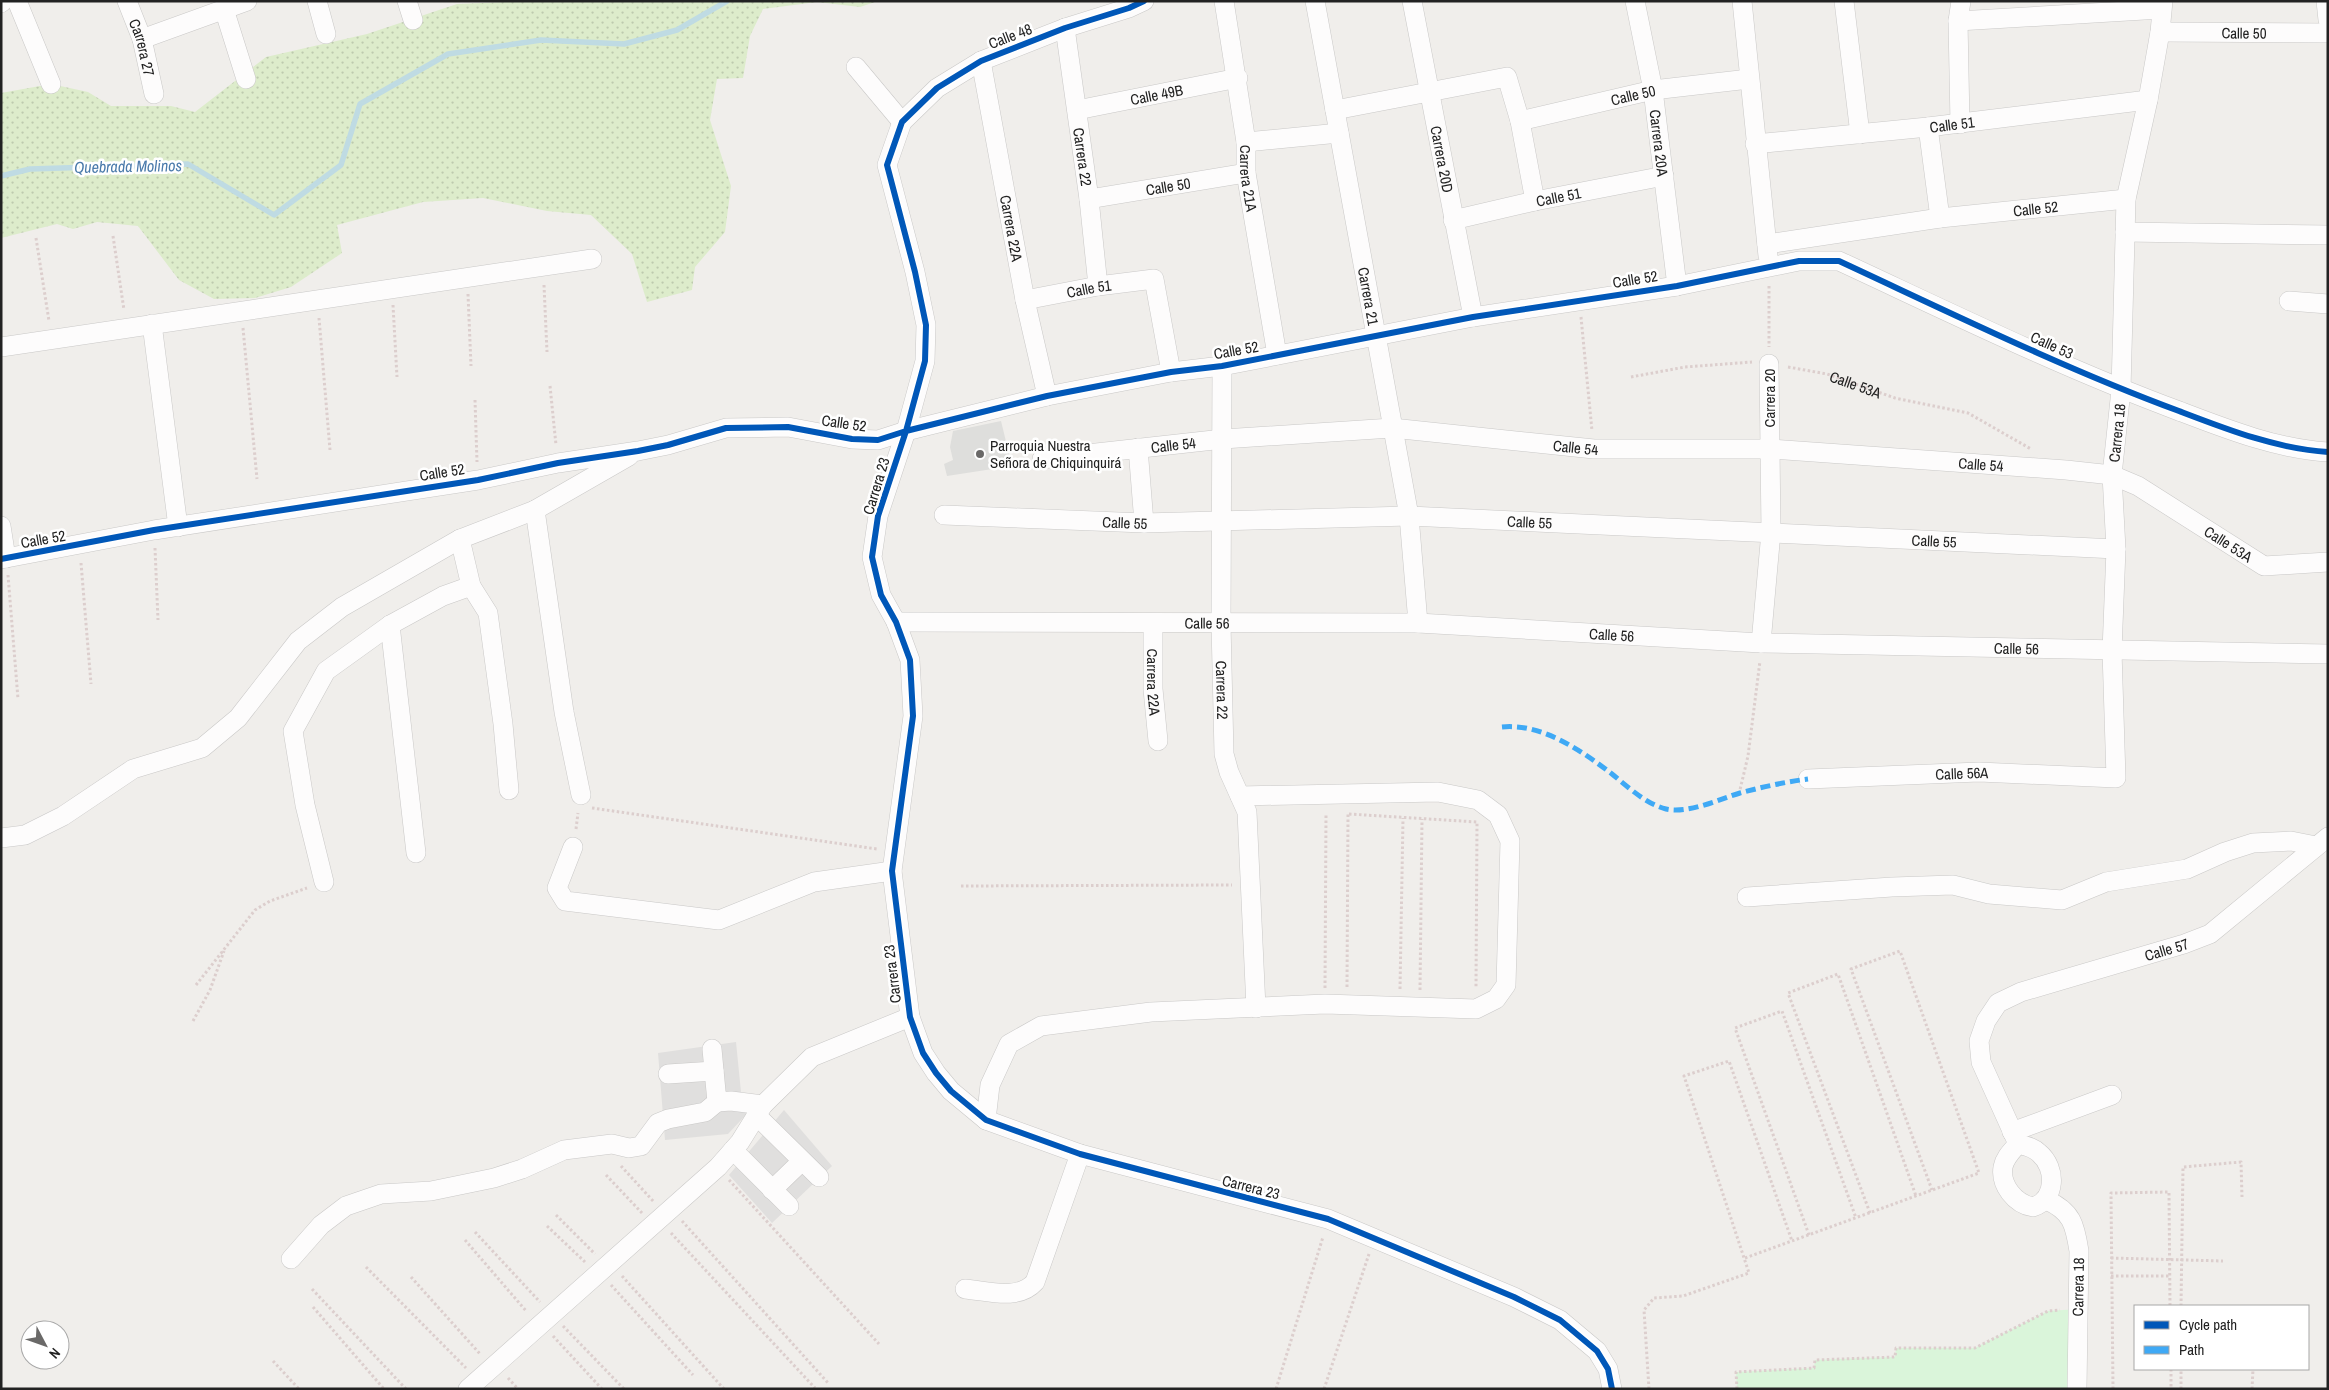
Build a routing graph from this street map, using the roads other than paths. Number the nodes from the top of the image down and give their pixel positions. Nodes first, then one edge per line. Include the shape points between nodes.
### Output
1 (17, 1) edge
2 (127, 1) edge
3 (247, 1) edge
4 (317, 1) edge
5 (407, 1) edge
6 (1144, 1) edge
7 (1224, 1) edge
8 (1315, 1) edge
9 (1412, 1) edge
10 (1636, 1) edge
11 (1742, 1) edge
12 (1844, 1) edge
13 (1961, 1) edge
14 (2326, 1) edge
15 (2162, 5) edge
16 (2073, 7) edge
17 (224, 9) junction
18 (413, 20) dead end
19 (1958, 20) junction
20 (2328, 20) edge
21 (1065, 28) junction
22 (2160, 32) junction
23 (2328, 33) edge
24 (326, 34) dead end
25 (142, 40) junction
26 (981, 61) junction
27 (856, 67) dead end
28 (1238, 78) junction
29 (246, 79) dead end
30 (1749, 79) junction
31 (51, 84) dead end
32 (1653, 90) junction
33 (1430, 92) junction
34 (154, 94) dead end
35 (2148, 100) junction
36 (1077, 110) junction
37 (1335, 110) junction
38 (1520, 121) junction
39 (902, 122) junction
40 (1960, 124) junction
41 (1928, 127) junction
42 (1339, 133) junction
43 (1860, 134) junction
44 (1246, 142) junction
45 (1755, 144) junction
46 (1246, 173) junction
47 (1664, 176) junction
48 (1089, 199) junction
49 (2126, 199) junction
50 (1534, 201) junction
51 (1940, 218) junction
52 (1453, 220) junction
53 (2125, 232) junction
54 (2328, 235) edge
55 (1767, 244) junction
56 (592, 259) dead end
57 (1769, 268) junction
58 (1098, 286) junction
59 (1677, 286) junction
60 (1025, 300) junction
61 (2289, 300) dead end
62 (2328, 304) edge
63 (1473, 318) junction
64 (152, 324) junction
65 (1376, 337) junction
66 (1, 348) edge
67 (1277, 355) junction
68 (1769, 364) road end
69 (1222, 366) junction
70 (1171, 372) junction
71 (2121, 390) junction
72 (1047, 396) junction
73 (1392, 428) junction
74 (906, 431) junction
75 (1222, 439) junction
76 (1138, 448) junction
77 (1770, 450) junction
78 (638, 451) junction
79 (2328, 452) edge
80 (1042, 459) dead end
81 (2112, 475) junction
82 (535, 510) junction
83 (944, 515) dead end
84 (1409, 516) junction
85 (1223, 520) junction
86 (1144, 523) junction
87 (1, 526) edge
88 (178, 527) junction
89 (1771, 532) junction
90 (460, 539) junction
91 (2116, 549) junction
92 (4, 559) edge
93 (2328, 562) edge
94 (471, 586) junction
95 (896, 622) junction
96 (1153, 623) junction
97 (1418, 623) junction
98 (1221, 624) junction
99 (390, 625) junction
100 (1761, 643) junction
101 (2112, 651) junction
102 (2328, 654) edge
103 (1158, 741) dead end
104 (2116, 778) joint
105 (1808, 779) dead end
106 (509, 790) dead end
107 (1240, 796) junction
108 (583, 803) road end
109 (1, 838) edge
110 (2322, 842) edge
111 (573, 847) road end
112 (416, 853) dead end
113 (892, 871) junction
114 (324, 882) road end
115 (1747, 897) dead end
116 (1256, 1008) junction
117 (910, 1017) junction
118 (712, 1049) dead end
119 (714, 1071) junction
120 (668, 1074) dead end
121 (2112, 1095) dead end
122 (717, 1102) junction
123 (760, 1110) junction
124 (986, 1120) junction
125 (2015, 1138) junction
126 (733, 1150) junction
127 (1080, 1154) junction
128 (802, 1161) junction
129 (819, 1177) dead end
130 (772, 1190) junction
131 (2046, 1200) junction
132 (788, 1206) dead end
133 (291, 1259) dead end
134 (965, 1289) dead end
135 (479, 1379) edge
136 (1612, 1389) edge
137 (2077, 1389) edge

1 - 31 street
2 - 25 street, Carrera 27
3 - 17 street
4 - 24 street
5 - 18 street
6 - 21 street, Calle 48
7 - 28 street, Carrera 21A
8 - 37 street, Carrera 21
9 - 33 street, Carrera 20D
10 - 32 street, Carrera 20A
11 - 30 street
12 - 43 street
13 - 19 street
14 - 20 street
15 - 16 street
15 - 22 street, Carrera 18
16 - 19 street
17 - 25 street
17 - 29 street
19 - 40 street
21 - 26 street, Calle 48
21 - 36 street, Carrera 22
22 - 23 street, Calle 50
22 - 35 street, Carrera 18
25 - 34 street, Carrera 27
26 - 39 street, Calle 48 via 937,88
26 - 60 street, Carrera 22A
27 - 39 street
28 - 36 street, Calle 49B
28 - 44 street, Carrera 21A
30 - 32 street, Calle 50
30 - 45 street
32 - 38 street, Calle 50
32 - 47 street, Carrera 20A
33 - 37 street
33 - 38 street via 1507,77
33 - 52 street, Carrera 20D
35 - 40 street, Calle 51
35 - 49 street, Carrera 18
36 - 48 street, Carrera 22
37 - 42 street, Carrera 21
38 - 50 street
39 - 74 street, Carrera 23 via 887,165 926,325 925,361
40 - 41 street, Calle 51
41 - 43 street, Calle 51
41 - 51 street
42 - 44 street
42 - 65 street, Carrera 21
43 - 45 street, Calle 51
44 - 46 street, Carrera 21A
45 - 55 street
46 - 48 street, Calle 50
46 - 67 street, Carrera 21A
47 - 50 street, Calle 51
47 - 59 street, Carrera 20A
48 - 58 street, Carrera 22
49 - 51 street, Calle 52
49 - 53 street, Carrera 18
50 - 52 street, Calle 51
51 - 55 street, Calle 52
52 - 63 street, Carrera 20D
53 - 54 street
53 - 71 street, Carrera 18
55 - 57 street
56 - 64 street
57 - 59 street, Calle 52
57 - 71 street, Calle 53 via 1799,261 1838,262
58 - 60 street, Calle 51
58 - 70 street, Calle 51 via 1154,279
59 - 63 street, Calle 52
60 - 72 street, Carrera 22A
61 - 62 street
63 - 65 street, Calle 52
64 - 66 street
64 - 88 street
65 - 67 street, Calle 52
65 - 73 street, Carrera 21
67 - 69 street, Calle 52
68 - 77 street, Carrera 20
69 - 70 street, Calle 52
69 - 75 street, Carrera 22
70 - 72 street, Calle 52
71 - 79 street, Calle 53 via 2290,448
71 - 81 street, Carrera 18
72 - 74 street, Calle 52
73 - 75 street, Calle 54
73 - 77 street, Calle 54 via 1594,449
73 - 84 street, Carrera 21
74 - 78 street, Calle 52 via 878,440 852,439 788,426 726,428
74 - 95 street, Carrera 23 via 878,516 872,557 881,595
75 - 76 street, Calle 54
75 - 85 street, Carrera 22
76 - 80 street, Calle 54
76 - 86 street
77 - 81 street, Calle 54
77 - 89 street, Carrera 20
78 - 82 street
78 - 88 street, Calle 52 via 478,480
81 - 91 street, Carrera 18
81 - 93 street, Calle 53A via 2138,486 2264,566
82 - 90 street
82 - 108 street via 564,712
83 - 86 street, Calle 55
84 - 85 street, Calle 55
84 - 89 street, Calle 55
84 - 97 street, Carrera 21
85 - 86 street, Calle 55
85 - 98 street, Carrera 22
87 - 92 street
88 - 92 street, Calle 52
89 - 91 street, Calle 55
89 - 100 street, Carrera 20
90 - 94 street
90 - 109 street via 342,607 298,641 238,718 202,748 133,769 63,816 25,834
91 - 101 street, Carrera 18
94 - 99 street via 442,596
94 - 106 street via 488,613 504,724
95 - 96 street, Calle 56
95 - 113 street, Carrera 23 via 910,660 913,716
96 - 98 street, Calle 56
96 - 103 street, Carrera 22A via 1153,689
97 - 98 street, Calle 56
97 - 100 street, Calle 56
98 - 107 street, Carrera 22 via 1224,754
99 - 112 street
99 - 114 street via 326,671 293,731 305,805
100 - 101 street, Calle 56
101 - 102 street, Calle 56
101 - 104 street, Carrera 18
104 - 105 street, Calle 56A via 1979,772
107 - 116 street, Carrera 22 via 1247,812
107 - 116 street via 1438,792 1478,800 1498,815 1510,841 1506,985 1496,999 1476,1009 1325,1004
110 - 115 street via 2253,843 2186,869 2106,882 2062,900 1989,894 1953,885 1892,886
110 - 125 street, Calle 57 via 2210,934 2021,992 1998,1003 1986,1021 1979,1041 1982,1062
111 - 113 street via 557,888 565,901 719,920 814,882
113 - 117 street, Carrera 23
116 - 124 street via 1151,1012 1041,1026 1009,1044 990,1084
117 - 123 street via 812,1057
117 - 124 street, Carrera 23 via 923,1053 936,1073 950,1091
118 - 119 street
119 - 120 street
119 - 122 street
121 - 125 street
122 - 123 street via 731,1101
122 - 133 street via 705,1112 658,1123 641,1146 629,1148 612,1144 564,1150 494,1178 431,1191 380,1194 346,1206 321,1225
123 - 126 street
123 - 128 street
124 - 127 street, Carrera 23
125 - 131 street via 2040,1154 2048,1164 2052,1176
125 - 131 street via 2003,1167 2009,1193 2025,1206 2033,1207
126 - 130 street
126 - 135 street via 662,1218
127 - 134 street via 1035,1282 1028,1291 1016,1294
127 - 136 street, Carrera 23 via 1328,1219 1514,1297 1560,1320 1597,1351 1608,1369
128 - 129 street
128 - 130 street
130 - 132 street
131 - 137 street, Carrera 18 via 2061,1206 2071,1219 2079,1251

